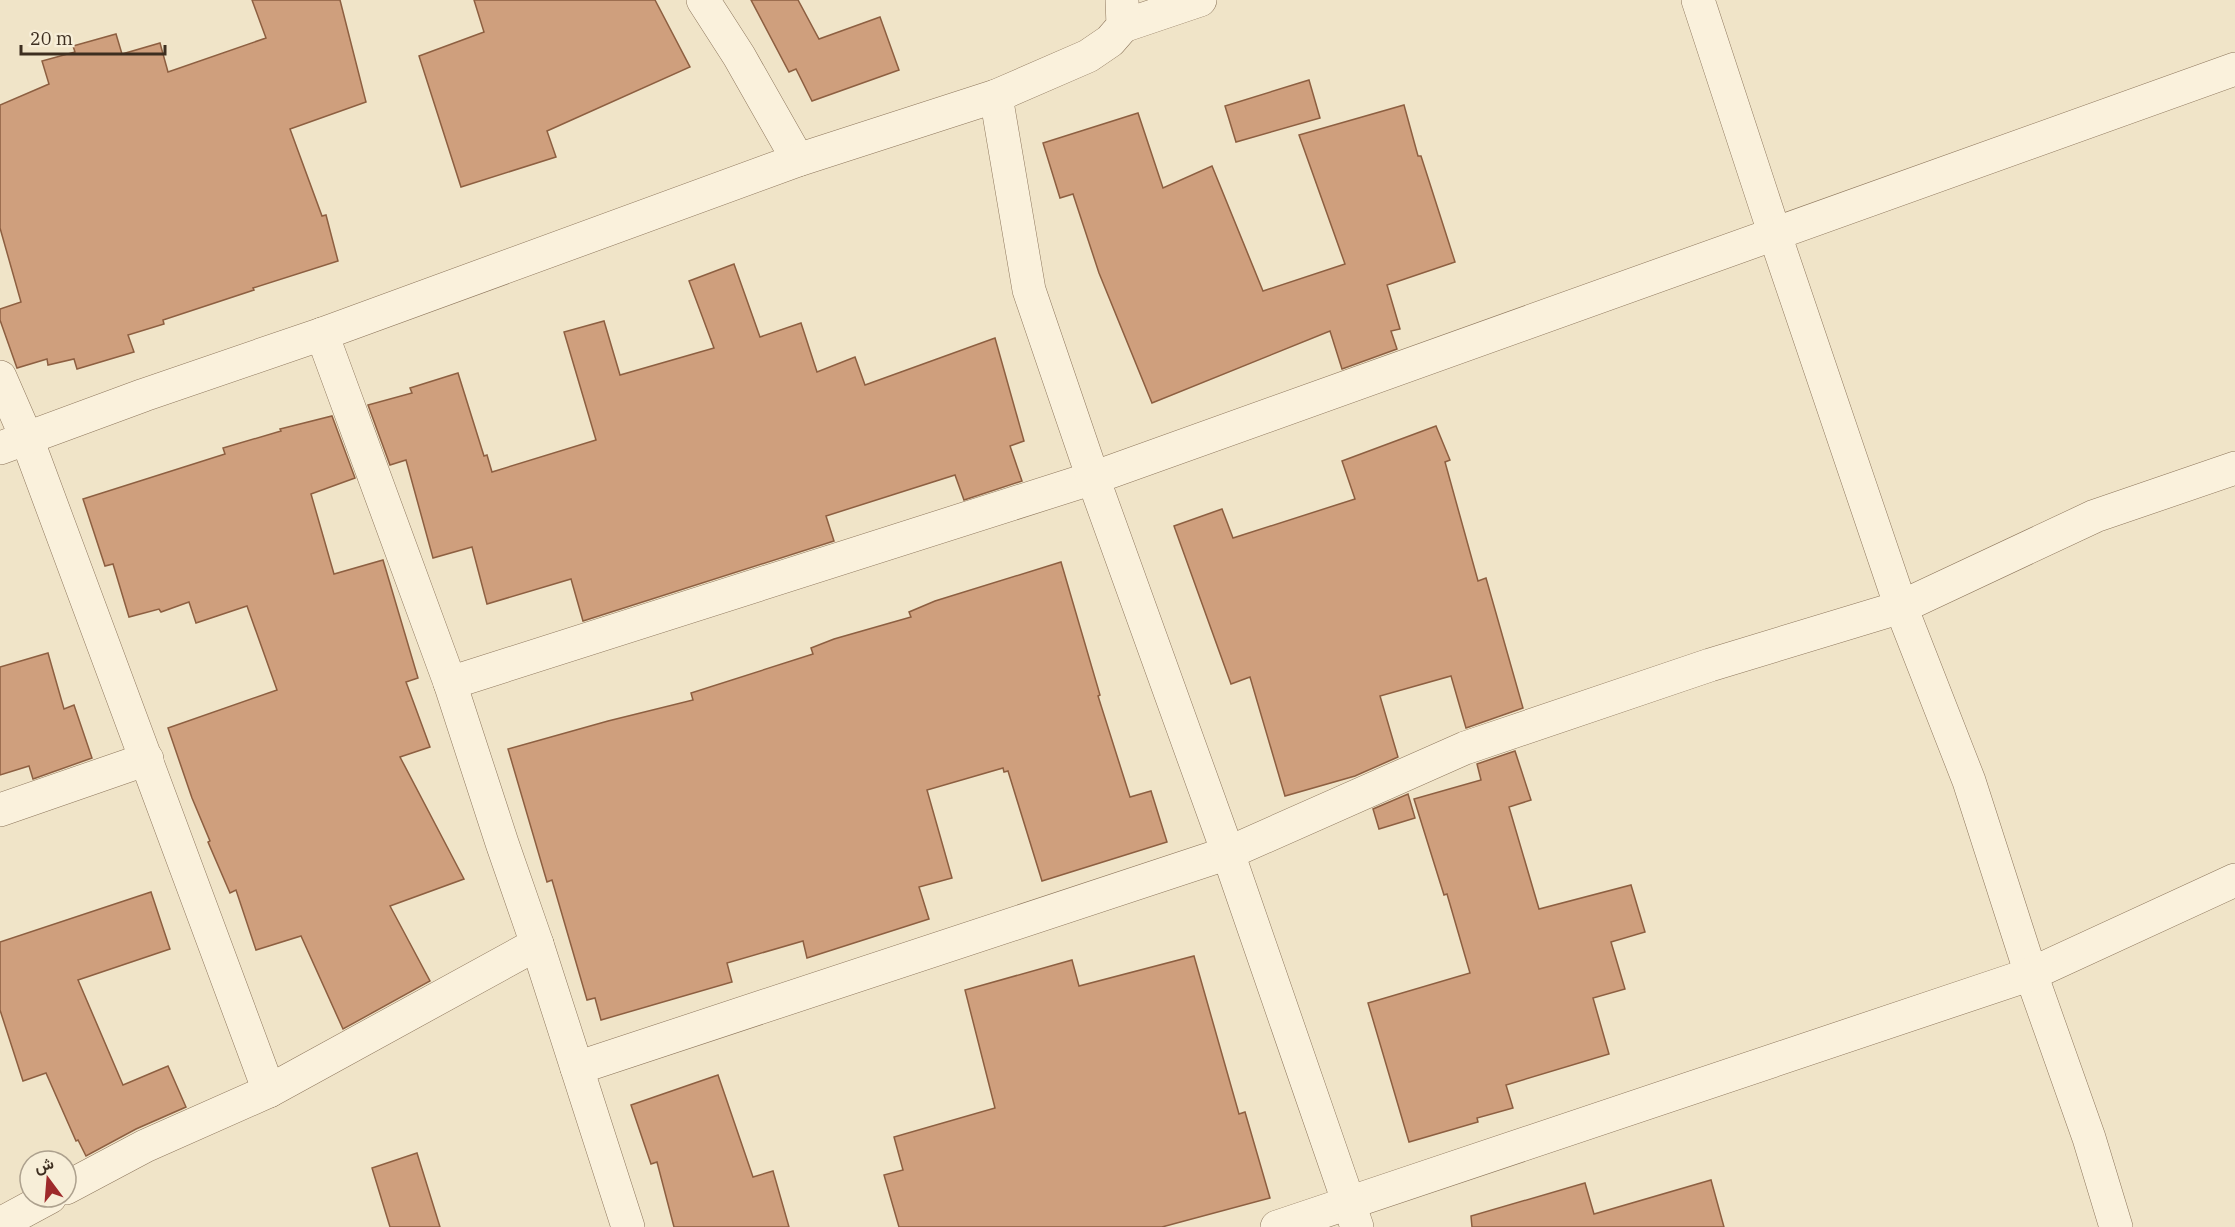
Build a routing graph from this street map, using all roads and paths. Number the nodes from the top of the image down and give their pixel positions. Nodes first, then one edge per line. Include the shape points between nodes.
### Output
1 (704, 0) edge
2 (1200, 0) edge
3 (1698, 0) edge
4 (1122, 13) edge
5 (2235, 69) edge
6 (996, 96) junction
7 (798, 160) junction
8 (1775, 235) junction
9 (322, 334) junction
10 (0, 377) edge
11 (14, 444) edge
12 (2235, 468) edge
13 (1094, 478) junction
14 (1901, 607) junction
15 (450, 683) junction
16 (147, 759) junction
17 (0, 810) edge
18 (1228, 853) junction
19 (2235, 880) edge
20 (537, 944) junction
21 (2031, 974) junction
22 (577, 1068) junction
23 (268, 1091) junction
24 (78, 1182) edge
25 (28, 1209) edge
26 (1353, 1216) edge
27 (0, 1224) edge
28 (628, 1227) edge
29 (1277, 1227) edge
30 (2116, 1227) edge

1 - 7 street
2 - 4 street
3 - 8 street
4 - 6 street via 1110,41 1088,56
5 - 8 street
6 - 7 street
6 - 13 street via 1029,290
7 - 9 street
8 - 13 street
8 - 14 street
9 - 11 street
9 - 15 street
10 - 11 street
11 - 16 street
12 - 14 street via 2095,516
13 - 15 street
13 - 18 street
14 - 18 street via 1710,665 1465,748
14 - 21 street via 1969,781
15 - 20 street
16 - 17 street
16 - 23 street
18 - 22 street
18 - 26 street
19 - 21 street
20 - 22 street
20 - 23 street
21 - 26 street
21 - 30 street
22 - 28 street
23 - 24 street via 145,1146
25 - 27 street
26 - 29 street

